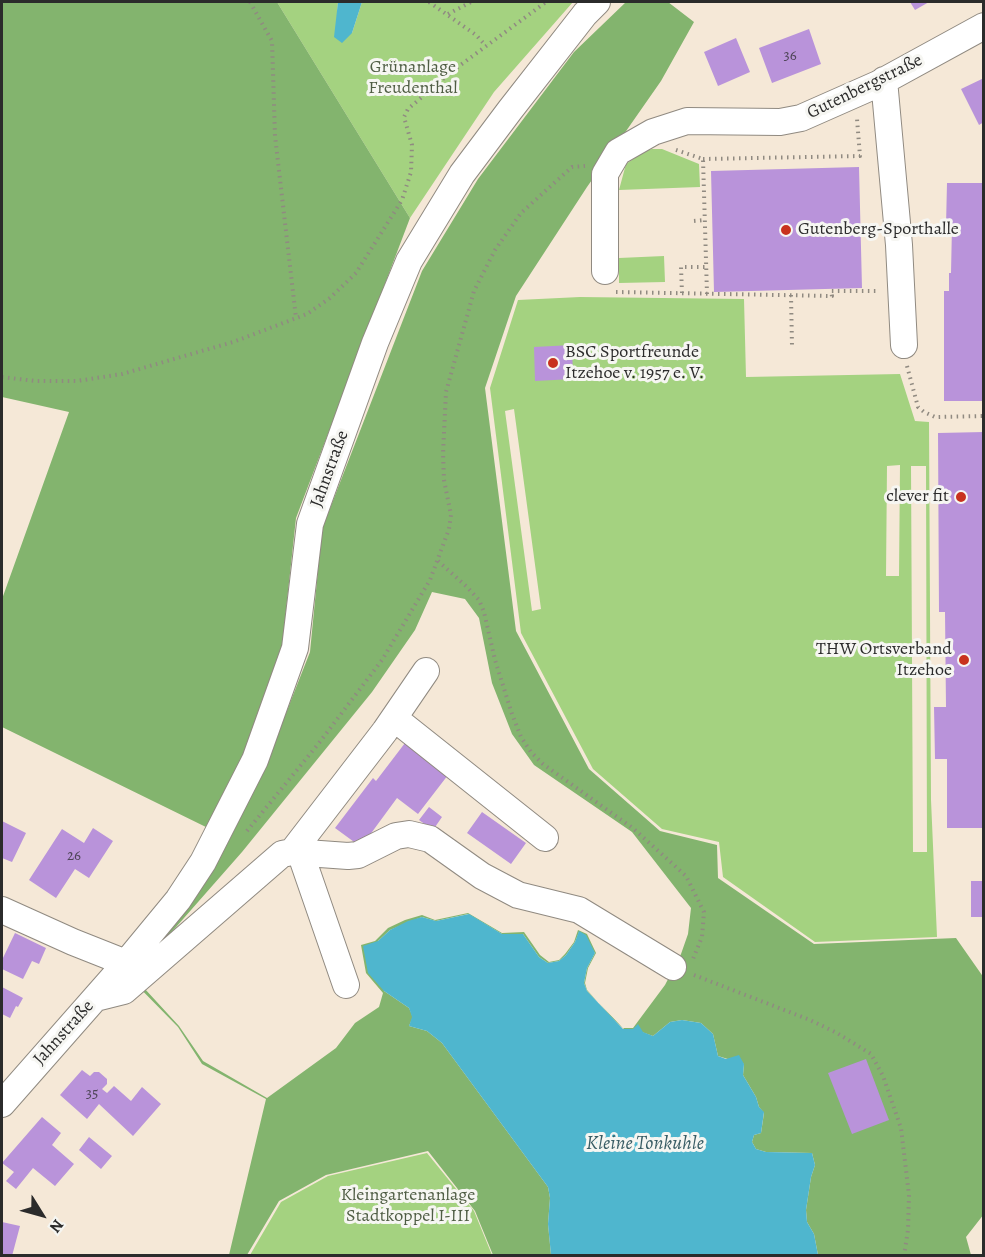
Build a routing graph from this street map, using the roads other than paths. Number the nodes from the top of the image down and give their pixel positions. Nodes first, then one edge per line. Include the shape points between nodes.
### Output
1 (597, 2) edge
2 (984, 26) edge
3 (884, 80) junction
4 (604, 271) road end
5 (904, 345) road end
6 (426, 671) dead end
7 (394, 718) junction
8 (545, 838) dead end
9 (296, 852) junction
10 (2, 910) edge
11 (126, 963) junction
12 (681, 970) road end
13 (346, 985) dead end
14 (95, 998) junction
15 (2, 1104) edge

1 - 11 street, Jahnstraße via 462,174 409,261 310,524 295,648 255,760 178,900
2 - 3 street, Gutenbergstraße
3 - 4 street, Gutenbergstraße via 801,118 780,122 687,121 644,136 618,152 605,174
3 - 5 street
6 - 7 street
7 - 8 street
7 - 9 street
9 - 12 street via 358,855 396,836 419,835 505,889 539,902 579,910
9 - 13 street
9 - 14 street via 282,854 124,992
10 - 11 street
11 - 14 street, Jahnstraße
14 - 15 street, Jahnstraße

